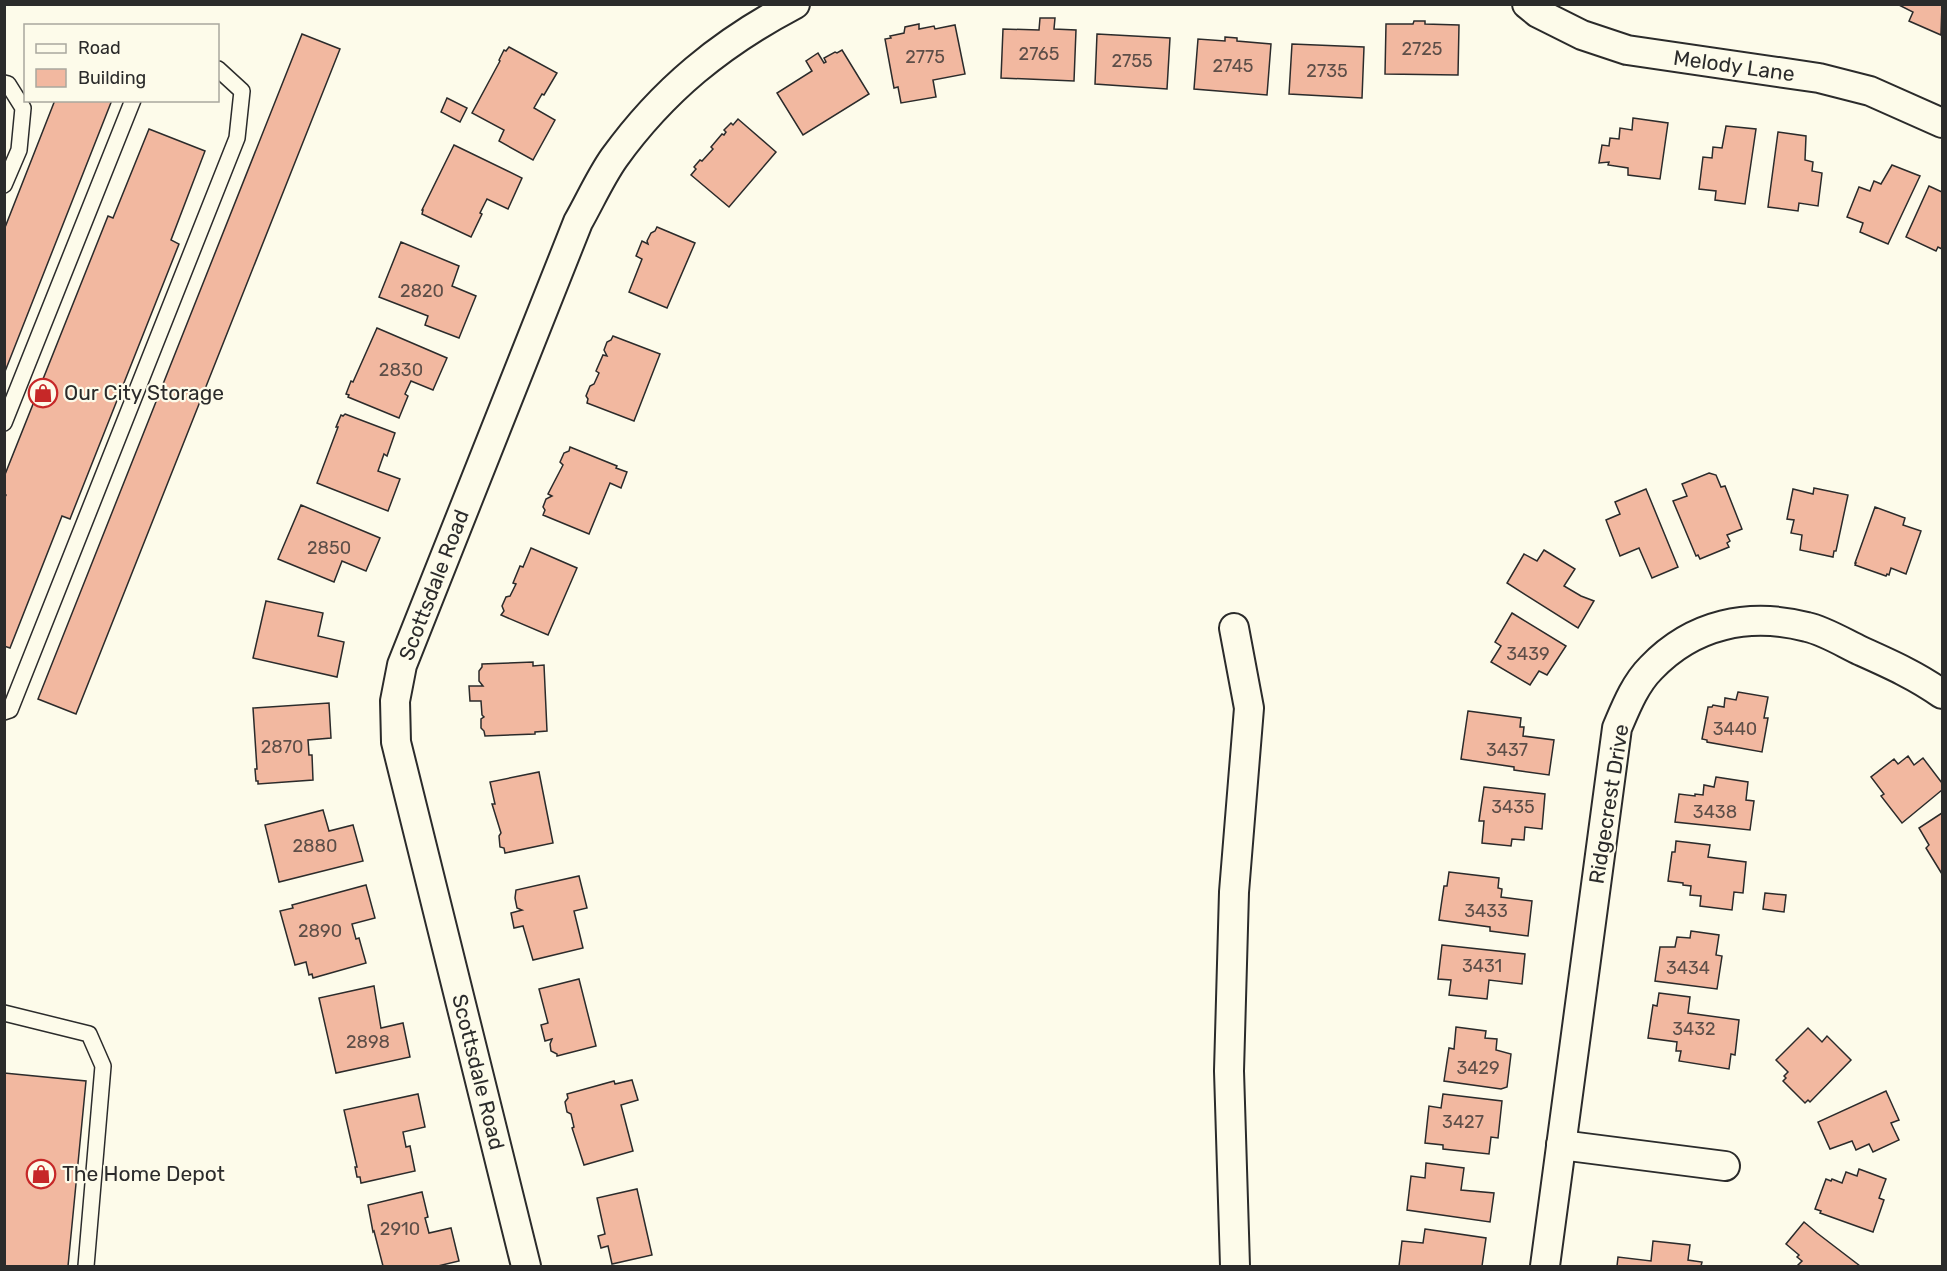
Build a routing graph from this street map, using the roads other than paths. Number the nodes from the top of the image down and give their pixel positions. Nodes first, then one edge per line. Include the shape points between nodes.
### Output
1 (795, 4) edge
2 (1527, 4) edge
3 (219, 70) edge
4 (4, 83) edge
5 (132, 102) edge
6 (1942, 123) edge
7 (4, 185) edge
8 (4, 423) edge
9 (1234, 628) dead end
10 (1942, 694) edge
11 (4, 712) edge
12 (4, 1013) edge
13 (1561, 1145) junction
14 (1725, 1167) dead end
15 (86, 1266) edge
16 (526, 1266) edge
17 (1234, 1266) edge
18 (1545, 1266) edge

1 - 16 street, Scottsdale Road via 741,34 692,72 651,112 613,159 578,222 402,665 395,701 396,741
2 - 6 street, Melody Lane via 1582,35 1627,50 1819,78 1869,91
3 - 11 lane via 242,91 237,138 14,699
4 - 7 lane via 23,108 19,150
5 - 8 lane
9 - 17 street via 1249,708 1234,892 1229,1059
10 - 13 street, Ridgecrest Drive via 1919,678 1809,627 1776,620 1742,620 1711,628 1678,644 1650,669 1631,696 1617,728
12 - 15 lane via 90,1034 103,1066
13 - 14 street
13 - 18 street, Ridgecrest Drive

